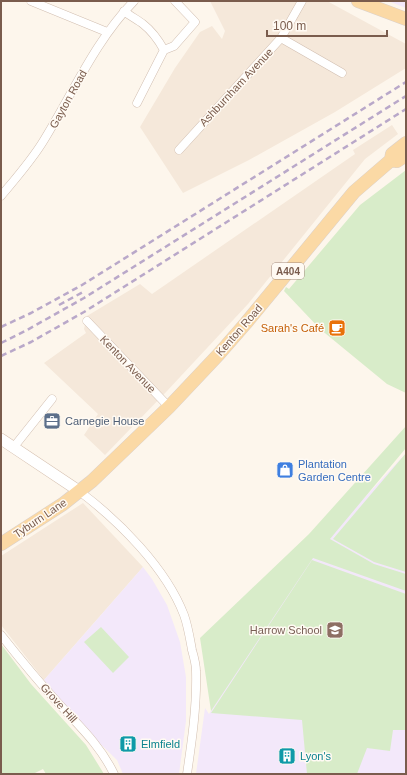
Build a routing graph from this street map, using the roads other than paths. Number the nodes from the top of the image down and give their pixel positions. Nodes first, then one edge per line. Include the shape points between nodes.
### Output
1 (30, 1) edge
2 (134, 1) edge
3 (175, 1) edge
4 (302, 1) edge
5 (358, 1) edge
6 (124, 11) junction
7 (406, 19) edge
8 (107, 32) junction
9 (281, 38) junction
10 (164, 50) junction
11 (342, 73) dead end
12 (137, 103) dead end
13 (406, 143) edge
14 (179, 150) dead end
15 (406, 156) edge
16 (391, 160) junction
17 (1, 196) edge
18 (87, 321) dead end
19 (52, 399) dead end
20 (169, 407) junction
21 (1, 439) edge
22 (14, 448) junction
23 (79, 491) junction
24 (1, 544) edge
25 (1, 635) edge
26 (114, 774) edge
27 (187, 774) edge

1 - 8 street
2 - 6 street, Gayton Road
3 - 10 street via 195,22 174,46
4 - 9 street, Ashburnham Avenue
5 - 7 main road
6 - 8 street, Gayton Road
6 - 10 street via 143,24
8 - 17 street, Gayton Road via 43,142
9 - 11 street
9 - 14 street, Ashburnham Avenue
10 - 12 street
13 - 16 main road, Kenton Road / A404 via 392,154
15 - 16 main road, Kenton Road / A404 via 397,161
16 - 20 main road, Kenton Road / A404 via 354,192 246,322
18 - 20 street, Kenton Avenue
19 - 22 street
20 - 23 main road, Kenton Road / A404
21 - 22 main road
22 - 23 main road
23 - 24 main road, Tyburn Lane / A404
23 - 27 street via 149,557 170,586 184,615 196,670 194,727
25 - 26 street, Grove Hill via 20,660 90,737 107,759

